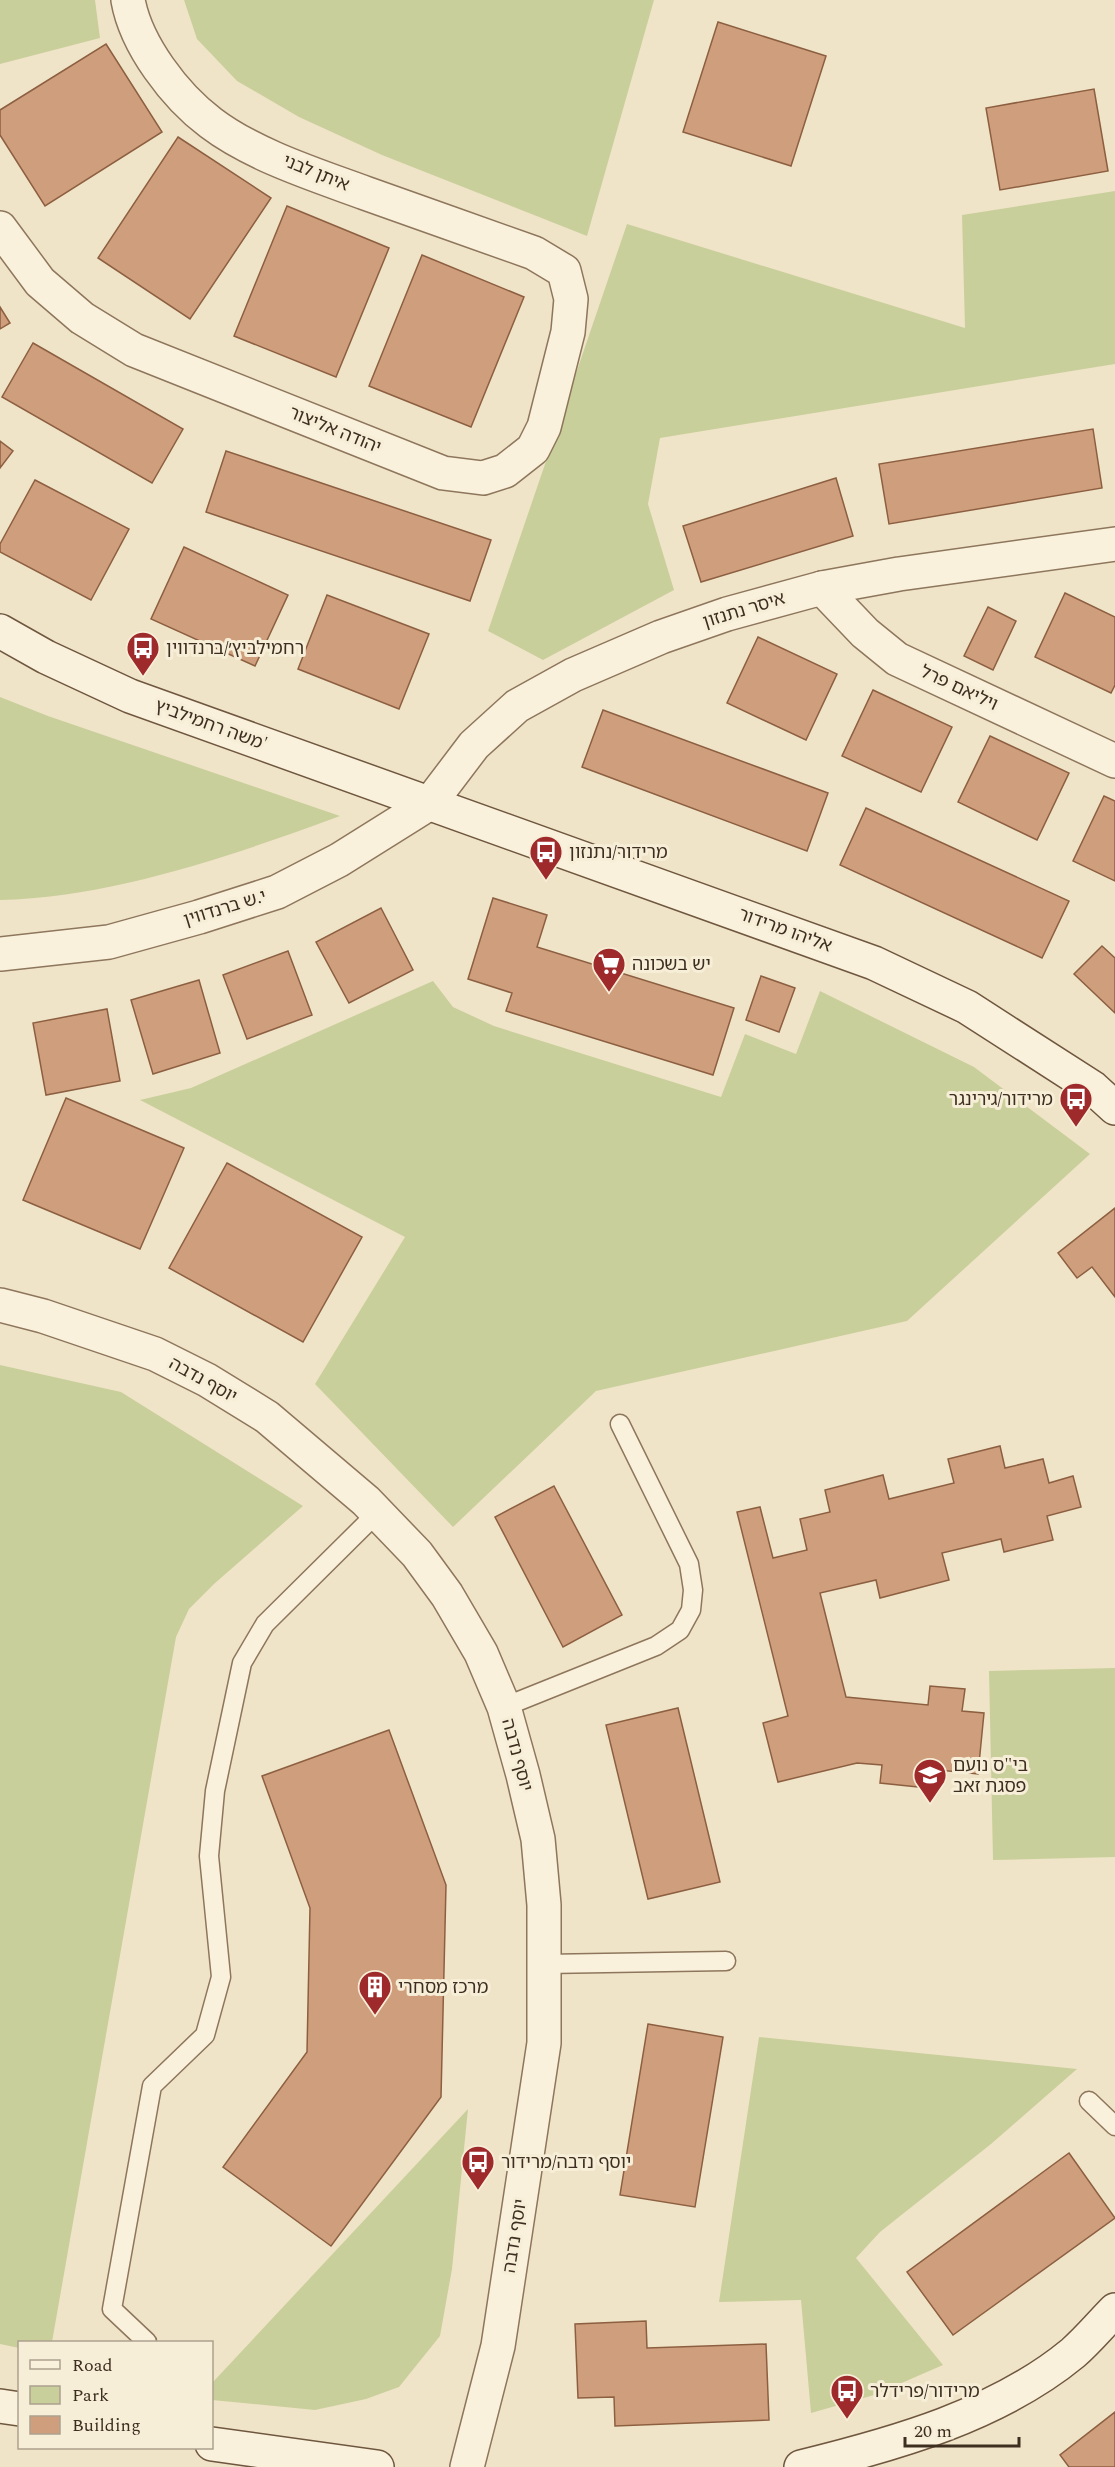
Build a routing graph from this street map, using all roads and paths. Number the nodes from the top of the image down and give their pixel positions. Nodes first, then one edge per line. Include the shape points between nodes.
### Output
1 (128, 0) edge
2 (0, 228) edge
3 (564, 271) joint
4 (1115, 544) edge
5 (822, 588) junction
6 (0, 631) edge
7 (1115, 761) edge
8 (430, 803) junction
9 (0, 954) edge
10 (1115, 1108) edge
11 (0, 1305) edge
12 (620, 1424) dead end
13 (378, 1512) junction
14 (504, 1707) junction
15 (726, 1961) dead end
16 (545, 1964) junction
17 (1089, 2101) dead end
18 (1115, 2126) edge
19 (1115, 2310) edge
20 (145, 2341) edge
21 (0, 2406) edge
22 (18, 2409) edge
23 (213, 2444) edge
24 (377, 2467) edge
25 (467, 2467) edge
26 (801, 2467) edge

1 - 3 street, איתן לבני via 146,47 172,86 211,123 257,150 315,175 534,253
2 - 3 street, יהודה אליצור via 40,282 82,318 134,350 443,473 483,478 505,471 533,449 544,427 568,332 571,299
4 - 5 street, איסר נתנזון
5 - 7 street, ויליאם פרל via 865,633 897,659
5 - 8 street, איסר נתנזון via 661,637 573,675 517,706 474,746
6 - 8 street, משה רחמילביץ' via 130,696
8 - 9 street, י.ש ברנדווין via 339,860 277,892 110,942
8 - 10 street, אליהו מרידור via 873,963 967,1007 1093,1088
11 - 13 street, יוסף נדבה via 155,1354 207,1380 267,1417
12 - 14 lane via 689,1564 691,1610 680,1630 656,1646
13 - 14 street, יוסף נדבה via 417,1554 447,1595 481,1653
13 - 20 lane via 265,1624 242,1663 215,1791 209,1856 221,1977 205,2035 152,2086 112,2309
14 - 16 street, יוסף נדבה via 538,1839
15 - 16 lane
16 - 25 street, יוסף נדבה via 544,2043 530,2145 498,2346
17 - 18 lane
19 - 26 street via 1074,2353 1016,2392 942,2425
21 - 22 street
23 - 24 street

